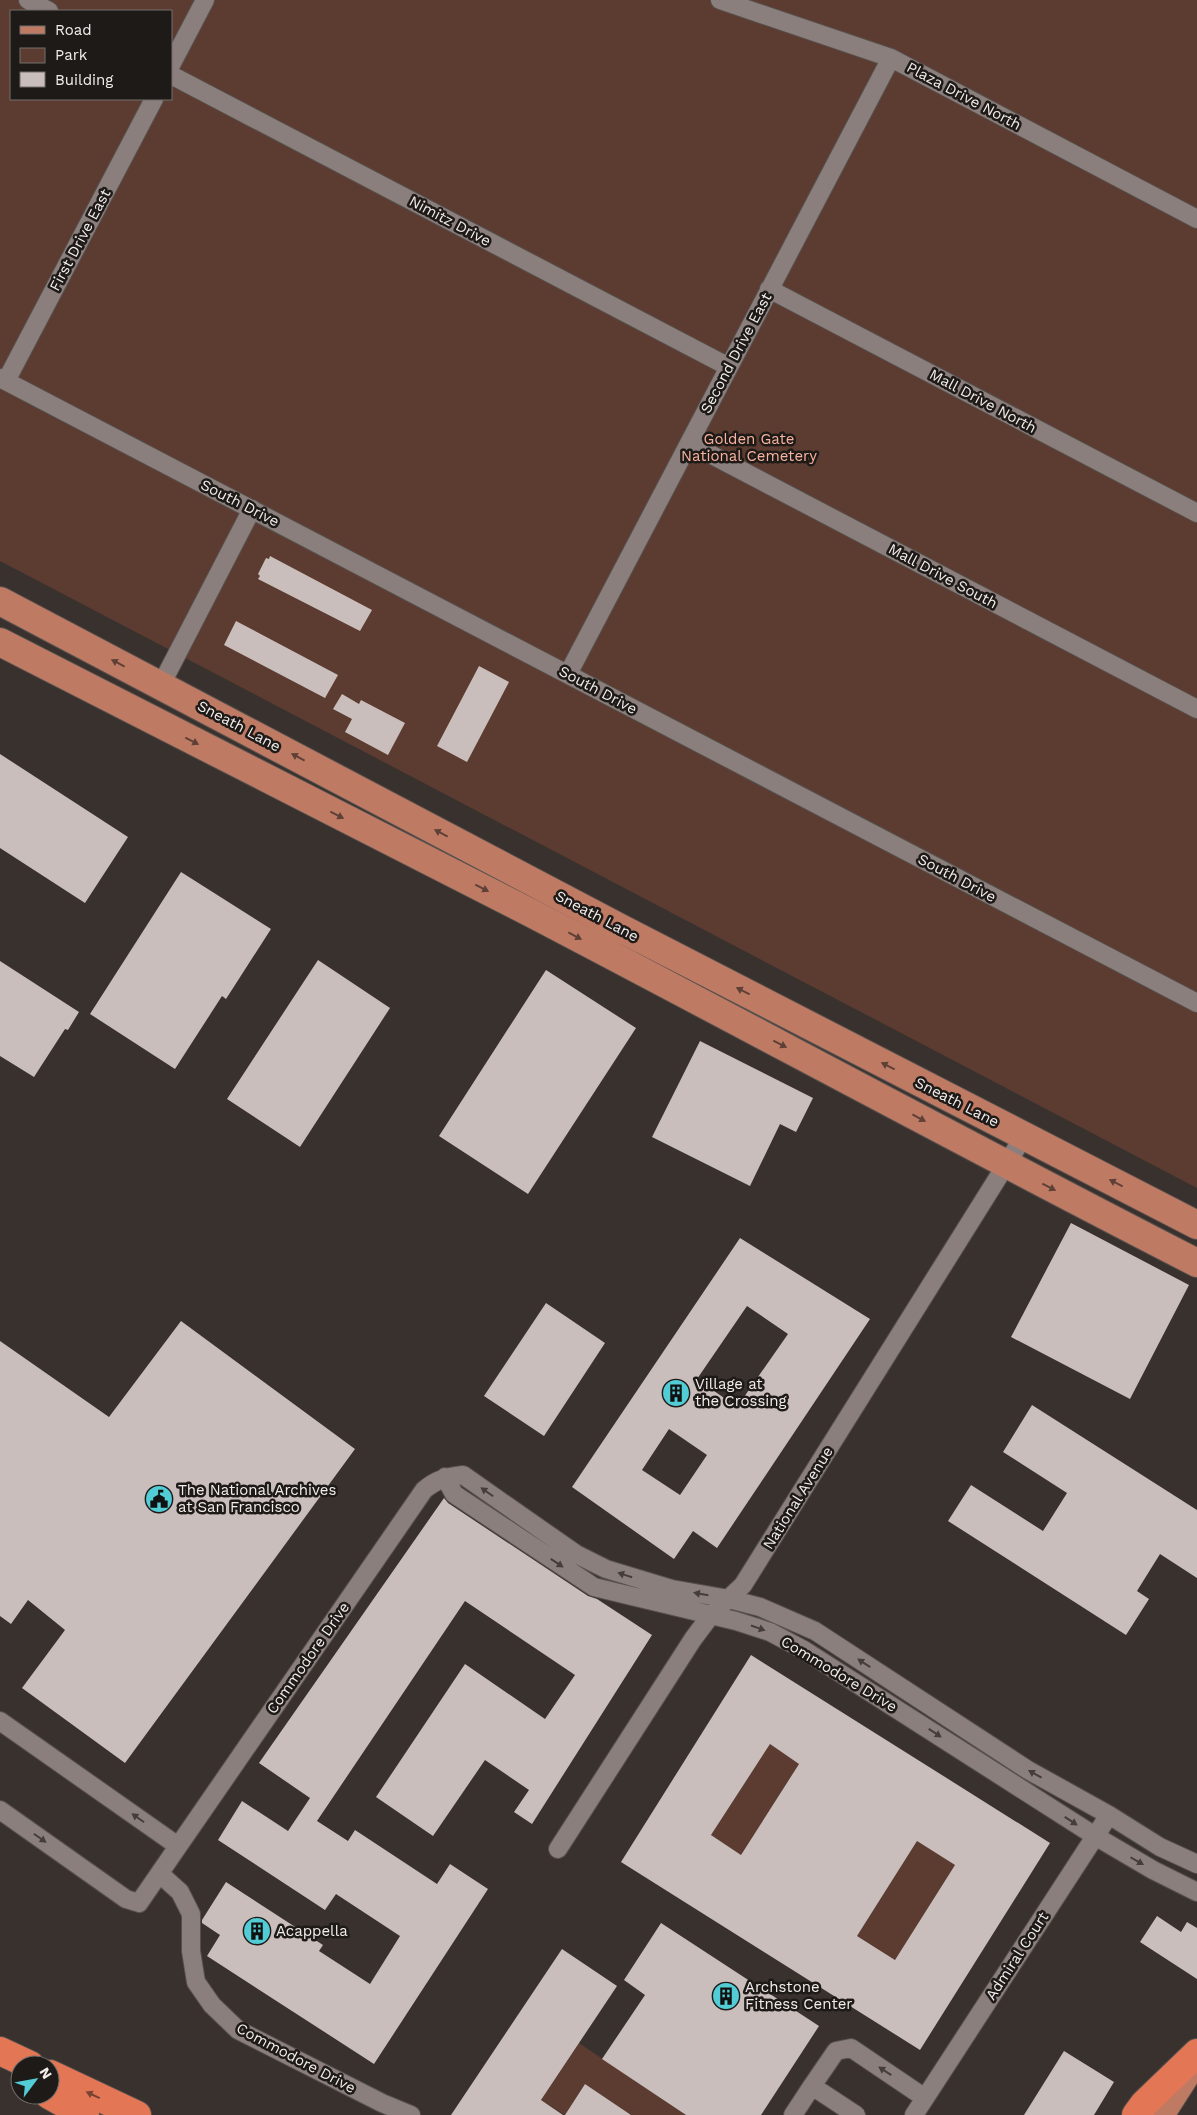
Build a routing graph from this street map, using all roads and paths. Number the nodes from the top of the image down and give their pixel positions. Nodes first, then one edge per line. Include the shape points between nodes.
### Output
1 (28, 0) edge
2 (205, 0) edge
3 (720, 0) edge
4 (47, 10) edge
5 (891, 58) junction
6 (172, 63) edge
7 (172, 76) edge
8 (153, 100) edge
9 (1197, 219) edge
10 (769, 289) junction
11 (729, 367) junction
12 (3, 379) edge
13 (689, 443) junction
14 (252, 509) junction
15 (1197, 513) edge
16 (0, 601) edge
17 (0, 642) edge
18 (568, 674) junction
19 (161, 686) junction
20 (1197, 709) edge
21 (1197, 1003) edge
22 (1024, 1136) junction
23 (1006, 1165) junction
24 (1197, 1225) edge
25 (1197, 1263) edge
26 (444, 1477) junction
27 (729, 1599) junction
28 (711, 1615) junction
29 (905, 1690) junction
30 (894, 1707) junction
31 (0, 1721) edge
32 (0, 1810) edge
33 (1109, 1815) junction
34 (1095, 1836) junction
35 (178, 1846) junction
36 (558, 1849) dead end
37 (1197, 1864) edge
38 (160, 1874) junction
39 (1197, 1892) edge
40 (1197, 2053) edge
41 (1197, 2057) edge
42 (60, 2079) edge
43 (812, 2086) junction
44 (926, 2098) junction
45 (60, 2101) edge
46 (86, 2115) edge
47 (137, 2115) edge
48 (412, 2115) edge
49 (793, 2115) edge
50 (856, 2115) edge
51 (914, 2115) edge
52 (1136, 2115) edge
53 (1160, 2115) edge

1 - 4 street
2 - 6 street
3 - 5 street, Plaza Drive North
5 - 9 street, Plaza Drive North
5 - 10 street, Second Drive East
7 - 11 street, Nimitz Drive
8 - 12 street, First Drive East
10 - 11 street, Second Drive East
10 - 15 street, Mall Drive North
11 - 13 street, Second Drive East
12 - 14 street, South Drive
13 - 18 street, Second Drive East
13 - 20 street, Mall Drive South
14 - 18 street, South Drive
14 - 19 street
19 -> 16 main road, Sneath Lane
17 -> 23 main road, Sneath Lane via 523,909
18 - 21 street, South Drive
22 -> 19 main road, Sneath Lane
22 - 23 street, National Avenue
24 -> 22 main road, Sneath Lane
23 -> 25 main road, Sneath Lane
23 - 27 street, National Avenue via 748,1577
27 -> 26 street, Commodore Drive via 672,1589 606,1569 576,1554 463,1475
26 -> 28 street, Commodore Drive via 454,1494 594,1587
26 - 35 street, Commodore Drive via 424,1490
27 - 28 street, National Avenue
29 -> 27 street, Commodore Drive via 815,1632 760,1607
28 -> 30 street, Commodore Drive via 770,1632
28 - 36 street, National Avenue
29 - 30 street
33 -> 29 street, Commodore Drive via 1028,1770
30 -> 34 street, Commodore Drive
35 -> 31 street
32 -> 38 street, Commodore Drive via 126,1899 139,1903
33 - 34 street, Admiral Court
33 - 37 street, Commodore Drive via 1160,1847
34 -> 39 street, Commodore Drive
34 - 44 street, Admiral Court
35 - 38 street, Commodore Drive
38 - 48 street, Commodore Drive via 180,1892 191,1914 191,1951 196,1982 238,2030
40 - 52 highway
41 - 53 main road
47 -> 42 highway
44 -> 43 street via 850,2048 836,2051
43 - 49 street
43 - 50 street
44 - 51 street, Admiral Court
45 - 46 highway

